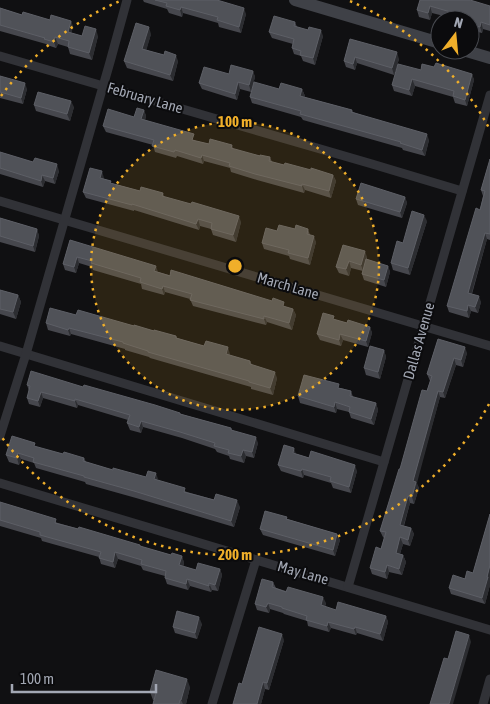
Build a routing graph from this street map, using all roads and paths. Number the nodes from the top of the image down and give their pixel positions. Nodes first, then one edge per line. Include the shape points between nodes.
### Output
1 (127, 0) edge
2 (295, 0) edge
3 (430, 40) edge
4 (0, 56) edge
5 (102, 86) junction
6 (490, 95) edge
7 (462, 191) junction
8 (0, 200) edge
9 (64, 220) junction
10 (423, 326) junction
11 (0, 346) edge
12 (490, 346) edge
13 (26, 354) junction
14 (0, 436) edge
15 (384, 462) junction
16 (0, 483) edge
17 (256, 560) junction
18 (348, 587) junction
19 (490, 630) edge
20 (490, 679) edge
21 (212, 704) edge
22 (482, 704) edge

1 - 5 street
2 - 3 street
4 - 5 street, February Lane
5 - 7 street, February Lane
5 - 9 street
6 - 7 street, Dallas Avenue
7 - 10 street, Dallas Avenue
8 - 9 street, March Lane
9 - 10 street, March Lane
9 - 13 street
10 - 12 street, March Lane
10 - 15 street, Dallas Avenue
11 - 13 street
13 - 14 street
13 - 15 street
15 - 18 street, Dallas Avenue
16 - 17 street, May Lane
17 - 18 street, May Lane
17 - 21 street
18 - 19 street, May Lane
20 - 22 street

